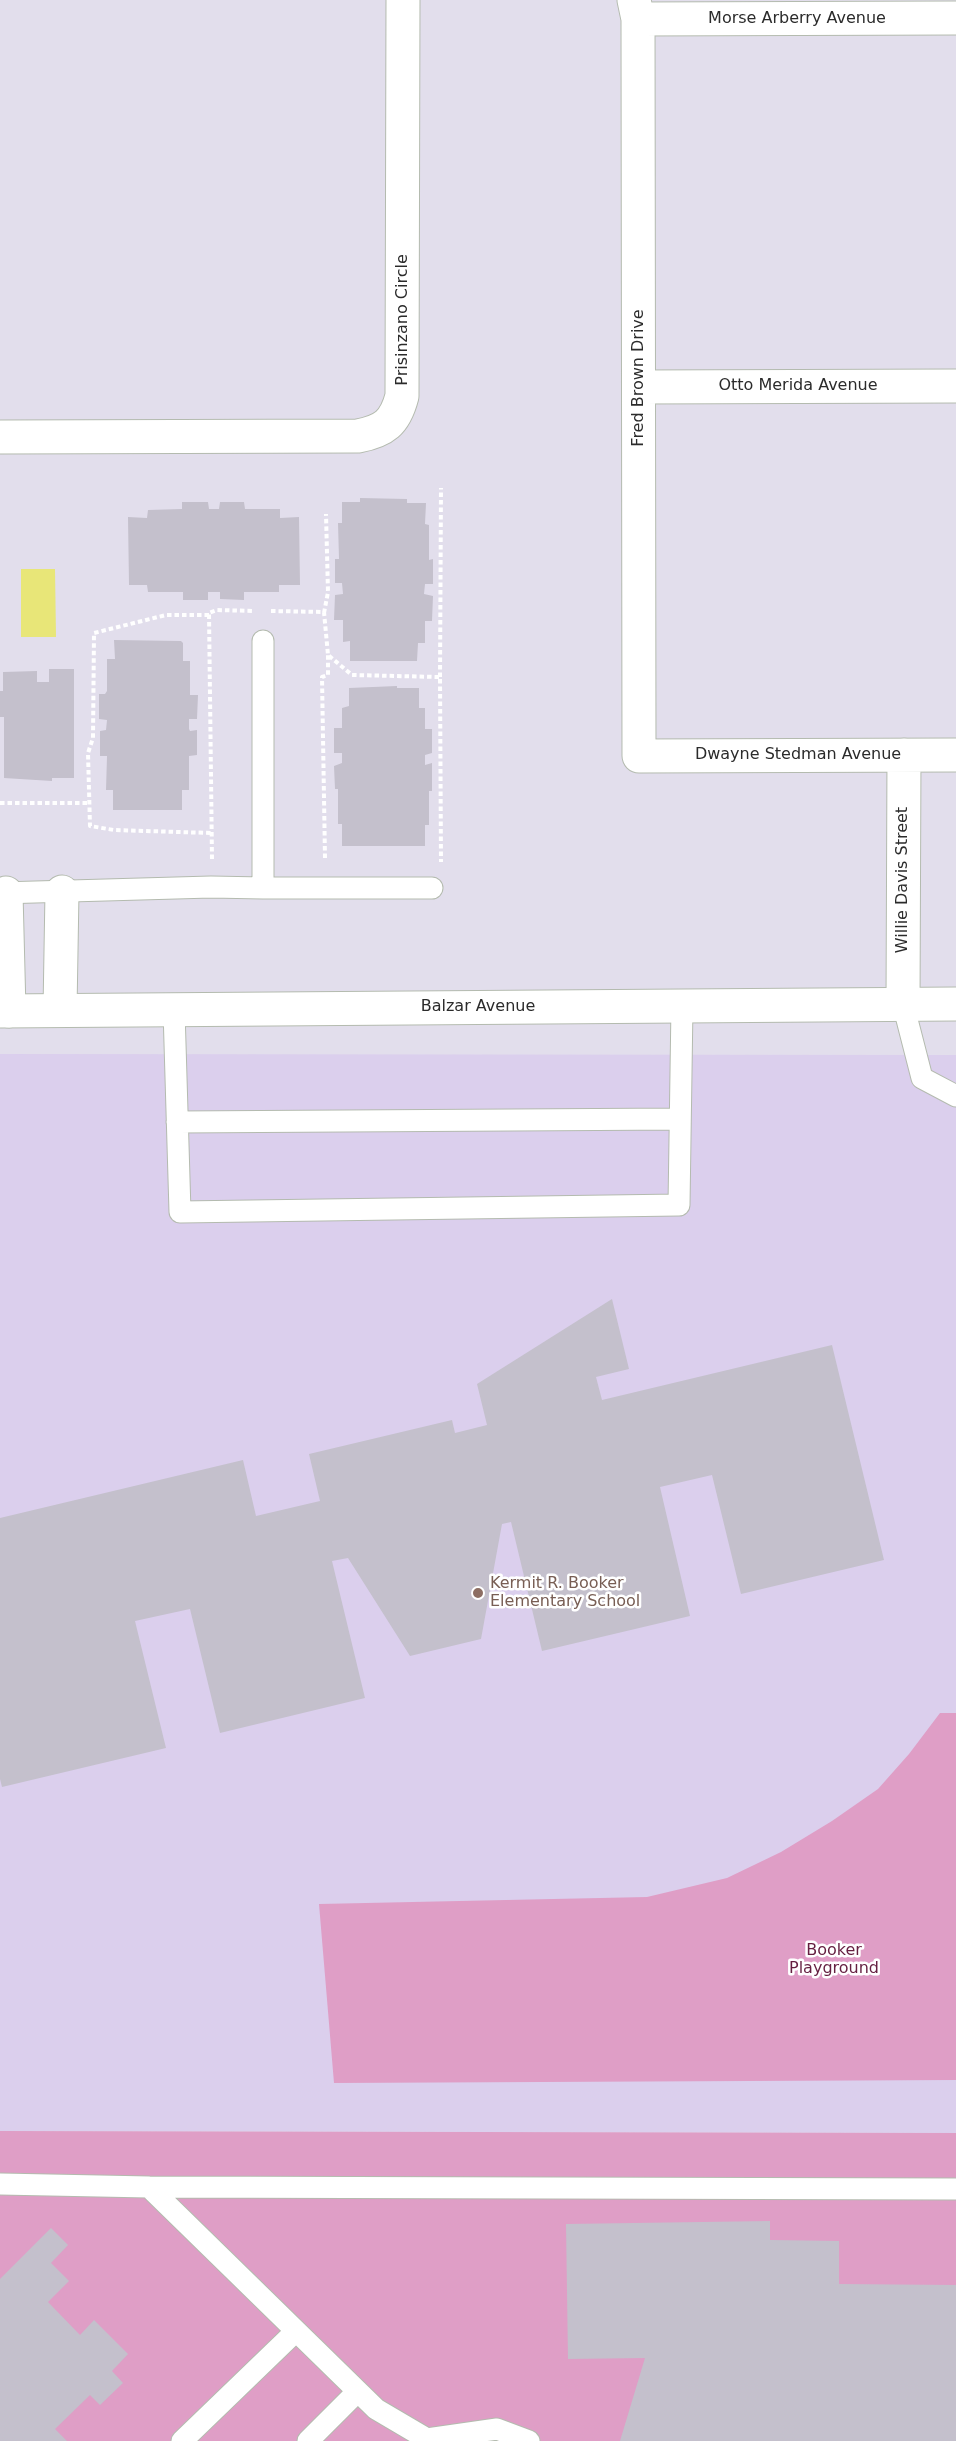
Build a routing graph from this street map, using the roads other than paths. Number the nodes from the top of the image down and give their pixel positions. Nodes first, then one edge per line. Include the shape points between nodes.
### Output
1 (403, 0) edge
2 (636, 10) edge
3 (956, 18) edge
4 (956, 386) edge
5 (639, 387) junction
6 (0, 437) edge
7 (263, 641) dead end
8 (904, 755) junction
9 (956, 755) edge
10 (639, 756) joint
11 (263, 888) junction
12 (432, 888) dead end
13 (62, 892) junction
14 (3, 893) edge
15 (903, 1004) junction
16 (956, 1004) edge
17 (682, 1006) junction
18 (60, 1010) junction
19 (174, 1010) junction
20 (5, 1011) edge
21 (956, 1096) edge
22 (680, 1119) junction
23 (177, 1122) junction
24 (0, 2184) edge
25 (149, 2187) junction
26 (956, 2189) edge
27 (297, 2331) junction
28 (357, 2392) junction
29 (428, 2440) edge
30 (182, 2441) edge
31 (308, 2441) edge
32 (529, 2441) edge

1 - 6 street, Prisinzano Circle via 402,396 386,426 377,433 358,436
2 - 3 street, Morse Arberry Avenue
2 - 5 street, Fred Brown Drive
4 - 5 street, Otto Merida Avenue
5 - 10 street, Fred Brown Drive
7 - 11 lane
8 - 9 street, Dwayne Stedman Avenue
8 - 10 street, Dwayne Stedman Avenue
8 - 15 street, Willie Davis Street
11 - 12 lane
11 - 13 lane
13 - 14 lane
13 - 18 street
14 - 20 street
15 - 16 street, Balzar Avenue
15 - 17 street, Balzar Avenue
15 - 21 lane via 922,1078
17 - 19 street, Balzar Avenue
17 - 22 lane
18 - 19 street, Balzar Avenue
18 - 20 street, Balzar Avenue
19 - 23 lane
22 - 23 lane
22 - 23 lane via 679,1205 180,1212
24 - 25 lane
25 - 26 lane
25 - 27 lane
27 - 28 lane
27 - 30 lane
28 - 29 lane via 376,2409
28 - 31 lane
29 - 32 lane via 497,2429

